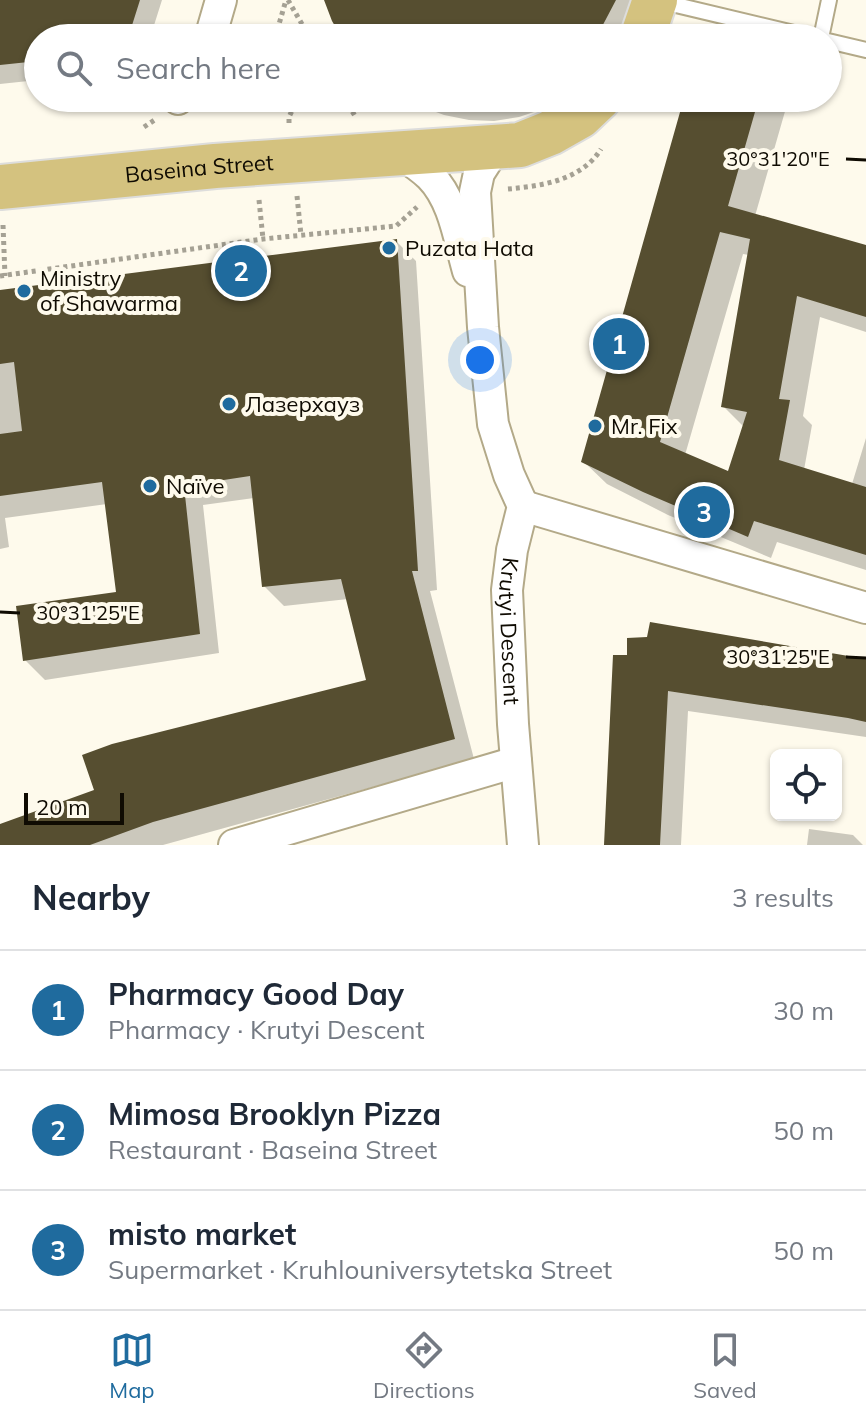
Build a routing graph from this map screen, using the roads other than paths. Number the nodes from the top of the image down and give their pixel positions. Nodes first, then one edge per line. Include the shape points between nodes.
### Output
1 (221, 0) edge
2 (655, 0) edge
3 (829, 0) edge
4 (214, 24) edge
5 (647, 24) edge
6 (758, 24) edge
7 (822, 24) edge
8 (842, 44) edge
9 (866, 50) edge
10 (584, 112) edge
11 (495, 148) junction
12 (399, 153) junction
13 (1, 205) edge
14 (483, 327) junction
15 (523, 506) junction
16 (866, 608) edge
17 (516, 762) junction
18 (234, 845) edge
19 (523, 845) edge

1 - 4 street
2 - 5 main road
2 - 6 lane
3 - 7 lane
8 - 9 lane
10 - 11 main road, Baseina Street via 550,133
11 - 12 main road, Baseina Street
11 - 14 street via 479,173 475,192
12 - 13 main road, Baseina Street via 215,166
12 - 14 street via 432,178 444,195
14 - 15 street via 493,424
15 - 16 street
15 - 17 street, Krutyi Descent via 507,590
17 - 18 street
17 - 19 street, Krutyi Descent

